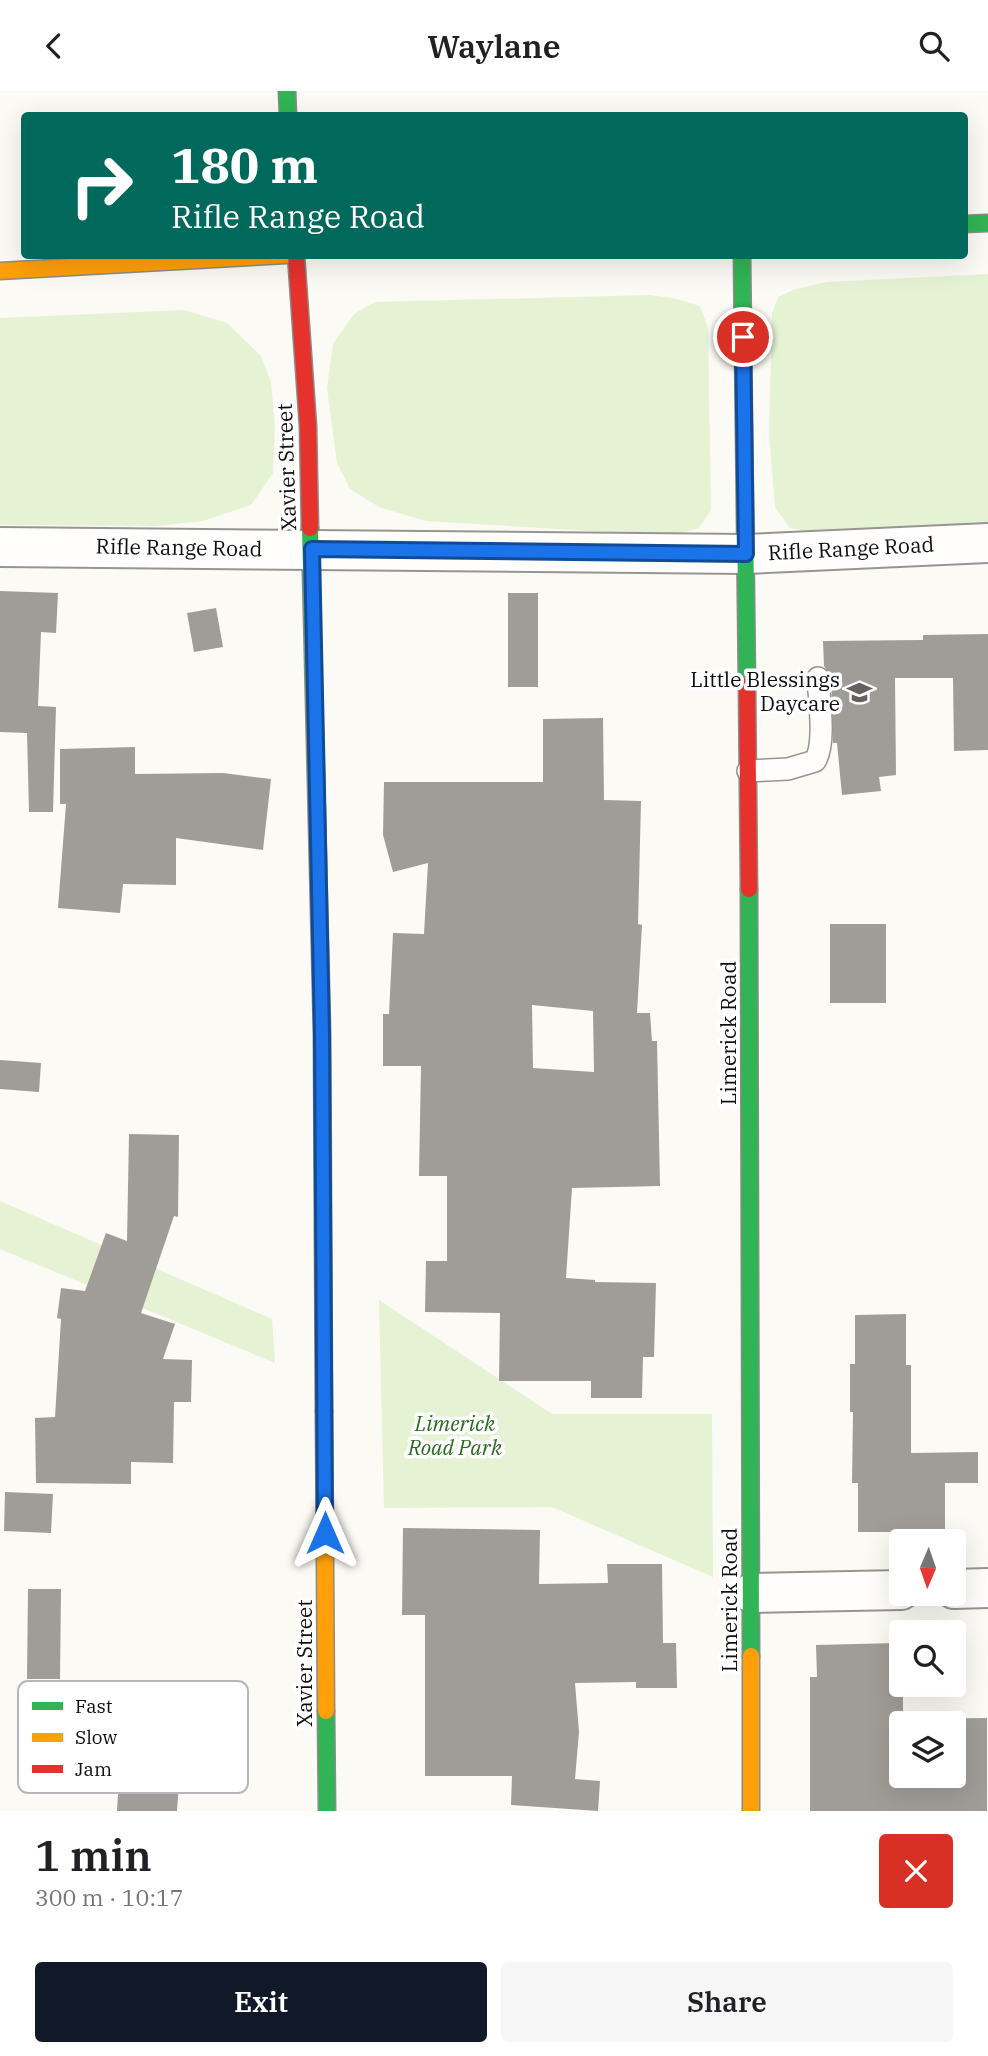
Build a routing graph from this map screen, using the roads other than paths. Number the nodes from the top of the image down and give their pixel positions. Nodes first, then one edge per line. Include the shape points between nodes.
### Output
1 (287, 91) edge
2 (288, 112) edge
3 (988, 223) edge
4 (968, 224) edge
5 (214, 259) edge
6 (296, 259) edge
7 (741, 259) edge
8 (0, 271) edge
9 (988, 543) edge
10 (0, 547) edge
11 (312, 549) junction
12 (746, 554) junction
13 (818, 678) dead end
14 (748, 771) junction
15 (988, 1588) edge
16 (966, 1589) edge
17 (889, 1590) edge
18 (752, 1593) junction
19 (327, 1811) edge
20 (751, 1811) edge

1 - 2 main road
3 - 4 main road
5 - 8 main road
6 - 11 main road, Xavier Street
7 - 12 main road, Limerick Road
9 - 12 street, Rifle Range Road
10 - 11 street, Rifle Range Road
11 - 12 street, Rifle Range Road
11 - 19 main road, Xavier Street via 322,1033
12 - 14 main road, Limerick Road
13 - 14 lane via 820,754 815,761 788,769
14 - 18 main road, Limerick Road
15 - 16 street
17 - 18 street
18 - 20 main road, Limerick Road

